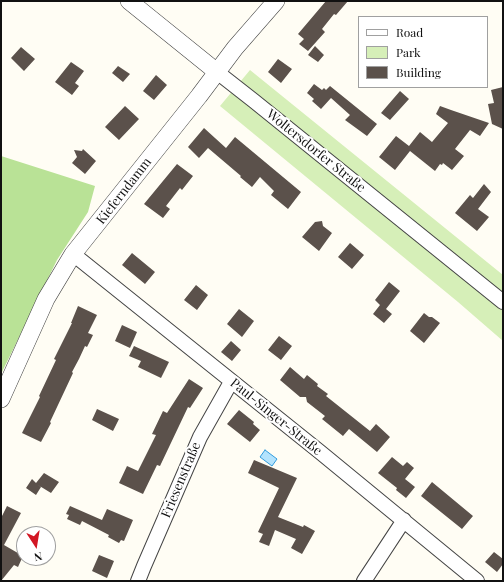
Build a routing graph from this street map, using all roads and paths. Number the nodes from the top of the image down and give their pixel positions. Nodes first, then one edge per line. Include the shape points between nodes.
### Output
1 (129, 1) edge
2 (276, 1) edge
3 (217, 72) junction
4 (74, 254) junction
5 (503, 302) edge
6 (231, 382) junction
7 (1, 399) edge
8 (404, 520) junction
9 (138, 581) edge
10 (364, 581) edge
11 (477, 581) edge

1 - 3 street, Woltersdorfer Straße
2 - 3 street, Kieferndamm
3 - 4 street, Kieferndamm
3 - 5 street, Woltersdorfer Straße
4 - 6 street, Paul-Singer-Straße
4 - 7 street, Kieferndamm via 46,299
6 - 8 street, Paul-Singer-Straße
6 - 9 street, Friesenstraße via 200,437
8 - 10 street
8 - 11 street, Paul-Singer-Straße

